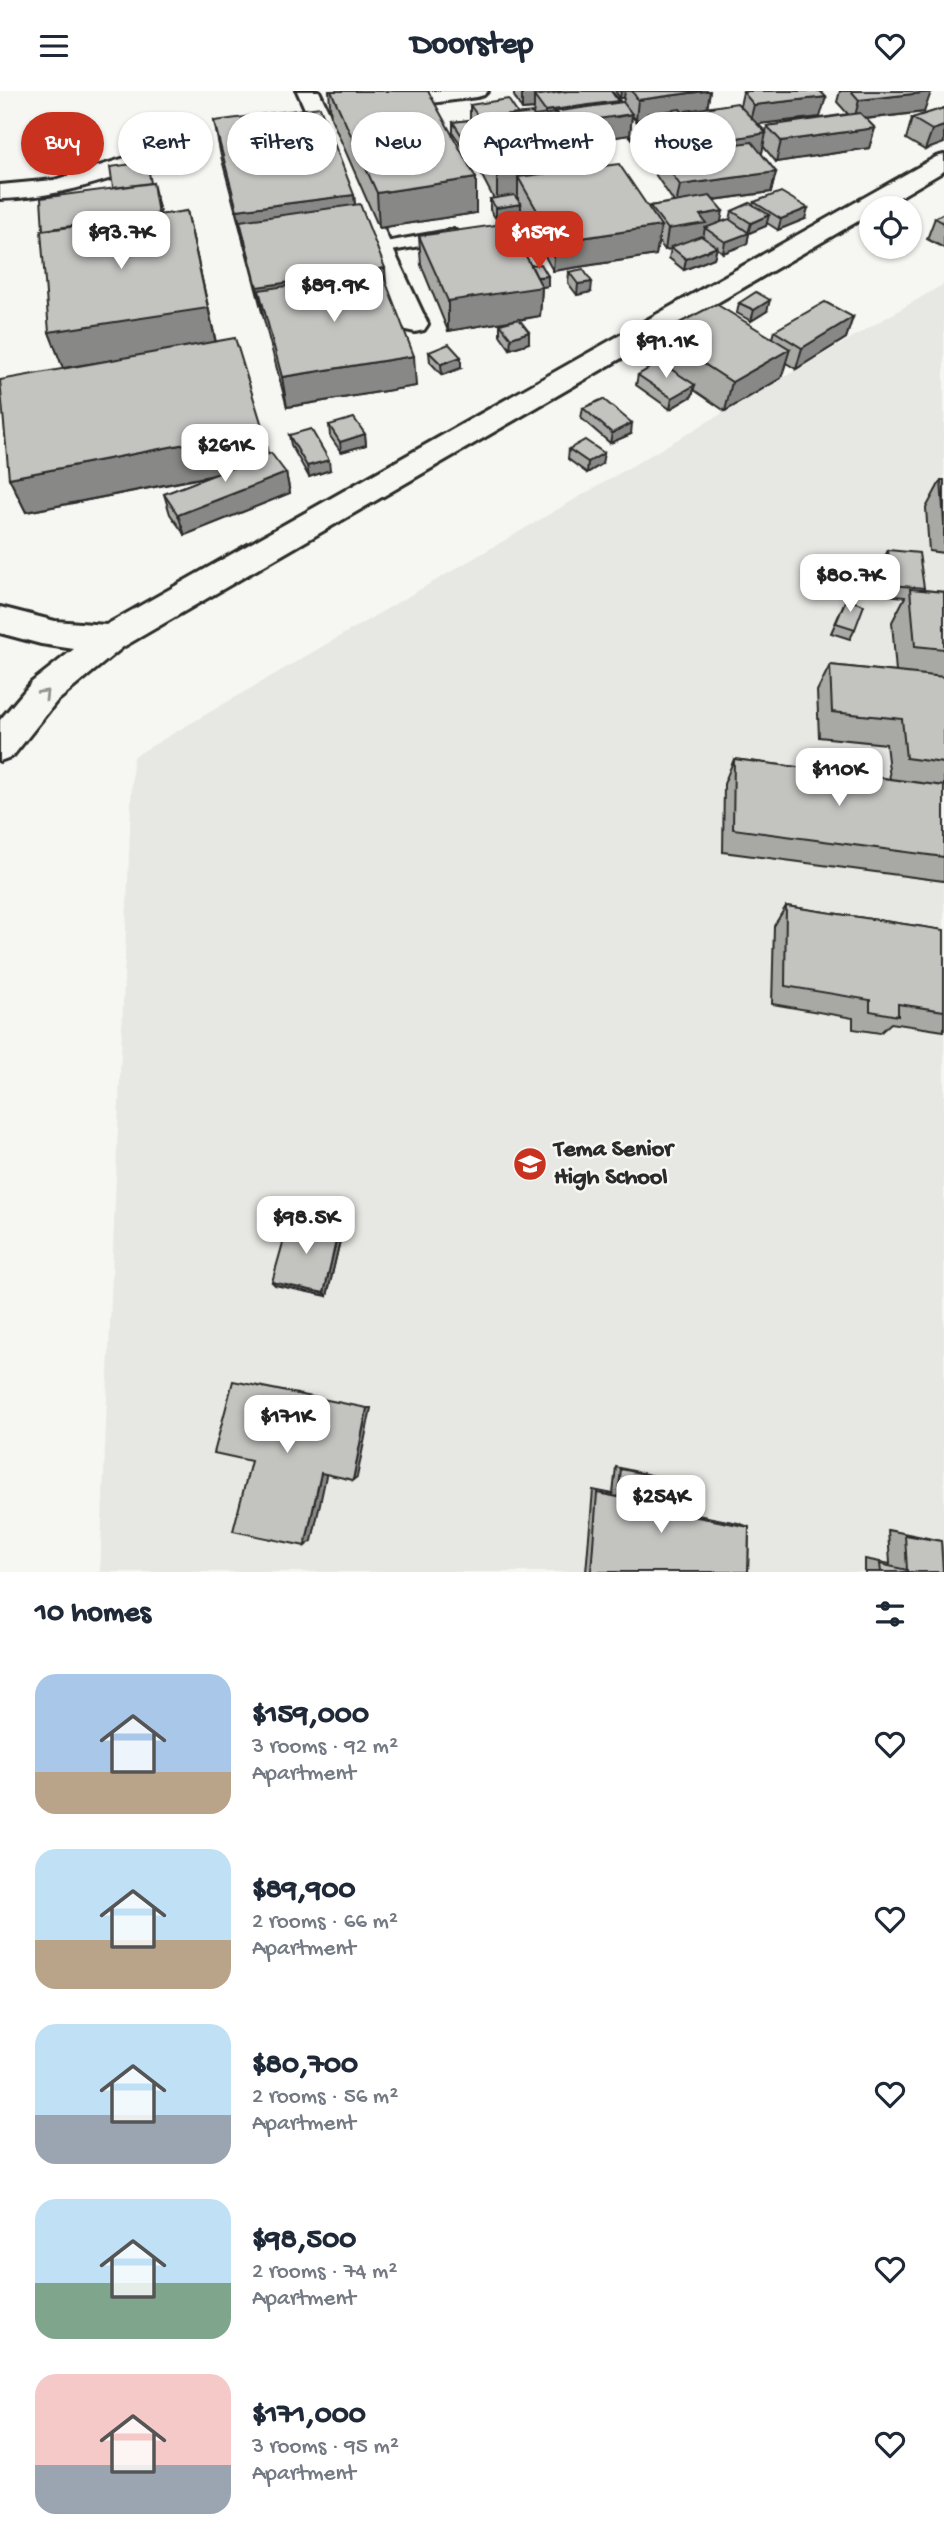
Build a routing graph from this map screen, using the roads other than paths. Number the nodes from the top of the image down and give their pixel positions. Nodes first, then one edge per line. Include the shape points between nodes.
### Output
1 (477, 91) edge
2 (601, 91) edge
3 (312, 101) edge
4 (630, 125) edge
5 (944, 162) edge
6 (118, 168) edge
7 (0, 192) edge
8 (468, 232) edge
9 (380, 248) junction
10 (415, 324) dead end
11 (0, 619) edge
12 (111, 638) junction
13 (0, 746) edge

1 - 3 main road via 350,107
2 - 4 lane
3 - 9 main road
5 - 12 main road
6 - 7 main road via 40,190
8 - 9 lane
9 - 10 main road
11 - 12 main road via 77,638
13 -> 12 main road via 44,691

